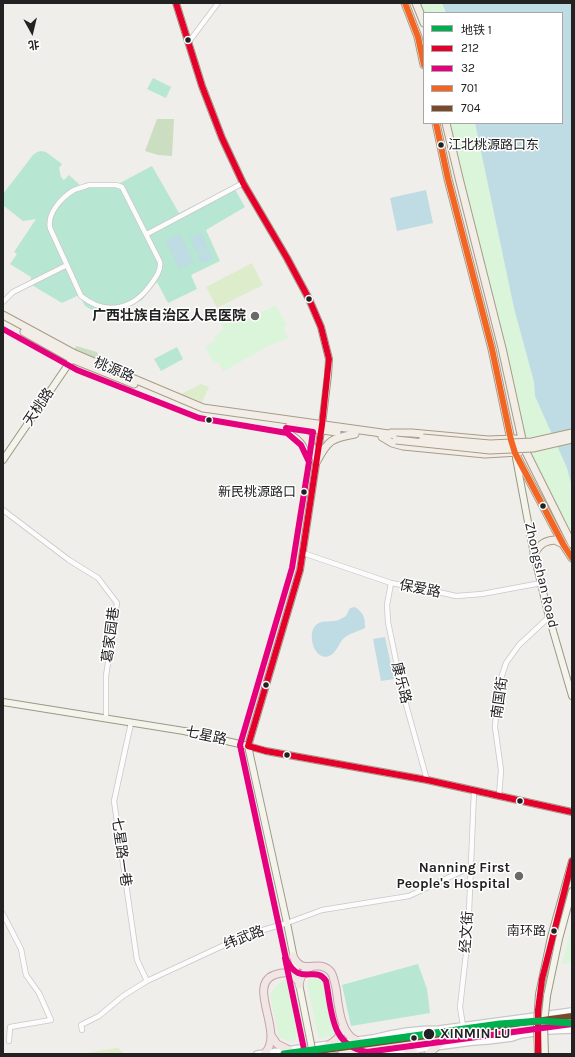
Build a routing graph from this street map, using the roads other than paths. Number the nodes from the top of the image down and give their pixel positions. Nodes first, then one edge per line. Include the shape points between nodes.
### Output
1 (176, 3) edge
2 (218, 3) edge
3 (405, 3) edge
4 (416, 3) edge
5 (423, 20) edge
6 (188, 43) junction
7 (423, 61) edge
8 (436, 124) edge
9 (446, 124) edge
10 (243, 182) junction
11 (147, 234) junction
12 (67, 266) junction
13 (3, 302) edge
14 (3, 315) edge
15 (3, 320) edge
16 (74, 356) junction
17 (290, 425) junction
18 (322, 428) junction
19 (572, 433) edge
20 (355, 434) junction
21 (382, 436) junction
22 (396, 438) junction
23 (522, 439) junction
24 (572, 439) edge
25 (511, 440) junction
26 (526, 452) junction
27 (515, 453) junction
28 (3, 460) edge
29 (317, 461) junction
30 (3, 510) edge
31 (563, 544) junction
32 (572, 544) edge
33 (303, 553) junction
34 (534, 554) junction
35 (572, 558) edge
36 (391, 583) junction
37 (541, 583) junction
38 (549, 617) junction
39 (572, 696) edge
40 (3, 702) edge
41 (106, 718) junction
42 (131, 722) junction
43 (248, 746) junction
44 (427, 780) junction
45 (474, 791) junction
46 (499, 796) junction
47 (572, 812) edge
48 (572, 861) edge
49 (471, 867) junction
50 (572, 891) edge
51 (3, 914) edge
52 (287, 923) junction
53 (293, 956) junction
54 (311, 967) junction
55 (284, 973) junction
56 (148, 981) junction
57 (299, 984) junction
58 (572, 1011) edge
59 (572, 1016) edge
60 (572, 1022) edge
61 (343, 1025) junction
62 (463, 1026) junction
63 (82, 1030) dead end
64 (572, 1030) edge
65 (271, 1035) junction
66 (356, 1040) junction
67 (445, 1040) junction
68 (10, 1041) dead end
69 (331, 1044) junction
70 (367, 1044) junction
71 (400, 1046) junction
72 (436, 1047) junction
73 (289, 1050) junction
74 (316, 1052) edge
75 (413, 1052) edge
76 (264, 1053) edge
77 (257, 1054) edge
78 (297, 1054) edge
79 (342, 1054) edge
80 (383, 1054) edge
81 (428, 1054) edge
82 (538, 1054) edge
83 (545, 1054) edge

1 - 6 main road
2 - 6 street
3 - 7 main road via 418,37
4 - 5 main road
6 - 10 main road via 222,138
8 - 25 main road via 492,349
9 - 23 main road
10 - 11 street
10 - 18 main road via 287,258 321,327 329,359
11 - 12 street via 160,267 141,296 122,307 98,307 88,302 81,296
11 - 12 street via 122,187 104,185 75,190 63,198 55,208 49,224
12 - 13 street via 13,292
14 - 16 main road, 桃源路
15 - 16 main road, 桃源路
16 - 17 main road, 桃源路 via 202,411
16 - 18 main road, 桃源路 via 203,408
16 - 28 main road, 天桃路
17 - 18 main road, 桃源路
17 - 29 main road via 307,438
18 - 20 main road, 桃源路
18 - 21 main road, 桃源路
18 - 29 main road
19 - 22 main road, bridge via 532,442 490,444
20 - 21 main road, 桃源路
20 - 29 main road via 328,443
21 - 22 main road, 桃源路
21 - 25 main road via 395,432
21 - 27 main road via 392,443 403,446 485,454
22 - 24 main road, bridge via 490,450 533,448
23 - 25 main road
23 - 26 main road
25 - 27 main road
26 - 27 main road
26 - 32 main road
27 - 31 main road
27 - 34 main road, Zhongshan Road
29 - 33 main road
30 - 41 street, 葛家园巷 via 69,560 98,578 117,603 106,676
31 - 34 main road via 555,540 544,542
31 - 35 main road
33 - 36 street, 保爱路
33 - 43 main road
34 - 37 main road, Zhongshan Road
36 - 37 street, 保爱路 via 467,596
36 - 44 street, 康乐路 via 387,605 388,622 402,690
37 - 38 main road, Zhongshan Road
38 - 39 main road, Zhongshan Road
38 - 46 street, 南国街 via 519,644 506,663 498,688 496,727 501,770
40 - 41 main road, 七星路
41 - 42 main road, 七星路
42 - 43 main road, 七星路
42 - 56 street, 七星路一巷 via 114,801 137,960
43 - 44 main road, 七星路
43 - 52 main road
44 - 45 main road, 七星路
45 - 46 main road, 七星路
45 - 49 street, 经文街
46 - 47 main road, 七星路
48 - 82 main road, bridge via 551,937 539,994
49 - 52 street, 纬武路 via 409,896 322,910
49 - 62 street, 经文街 via 468,936 460,1007
50 - 83 main road, bridge via 547,996 544,1024
51 - 68 street via 21,949 26,975 39,993 51,1020 10,1026
52 - 53 main road
52 - 56 street, 纬武路 via 246,935
53 - 54 highway via 298,965
53 - 55 highway via 292,966
53 - 57 main road
54 - 57 highway via 301,975
54 - 61 highway via 325,967 332,974
55 - 57 highway via 292,974
55 - 65 highway via 267,978 264,985
56 - 63 street, 纬武路 via 82,1026
57 - 74 main road, bridge via 309,1034
58 - 62 street
59 - 70 highway
60 - 67 highway
61 - 66 highway via 349,1036
61 - 69 highway via 340,1035
62 - 66 street
64 - 72 street via 547,1031
65 - 73 highway via 277,1044
65 - 76 highway via 270,1046
66 - 69 street
66 - 70 highway
67 - 71 highway
67 - 72 highway
69 - 73 street
69 - 74 highway
70 - 74 highway
71 - 75 highway
71 - 79 highway
72 - 75 street
72 - 81 highway
73 - 76 street
74 - 78 highway
75 - 80 street
76 - 77 street

